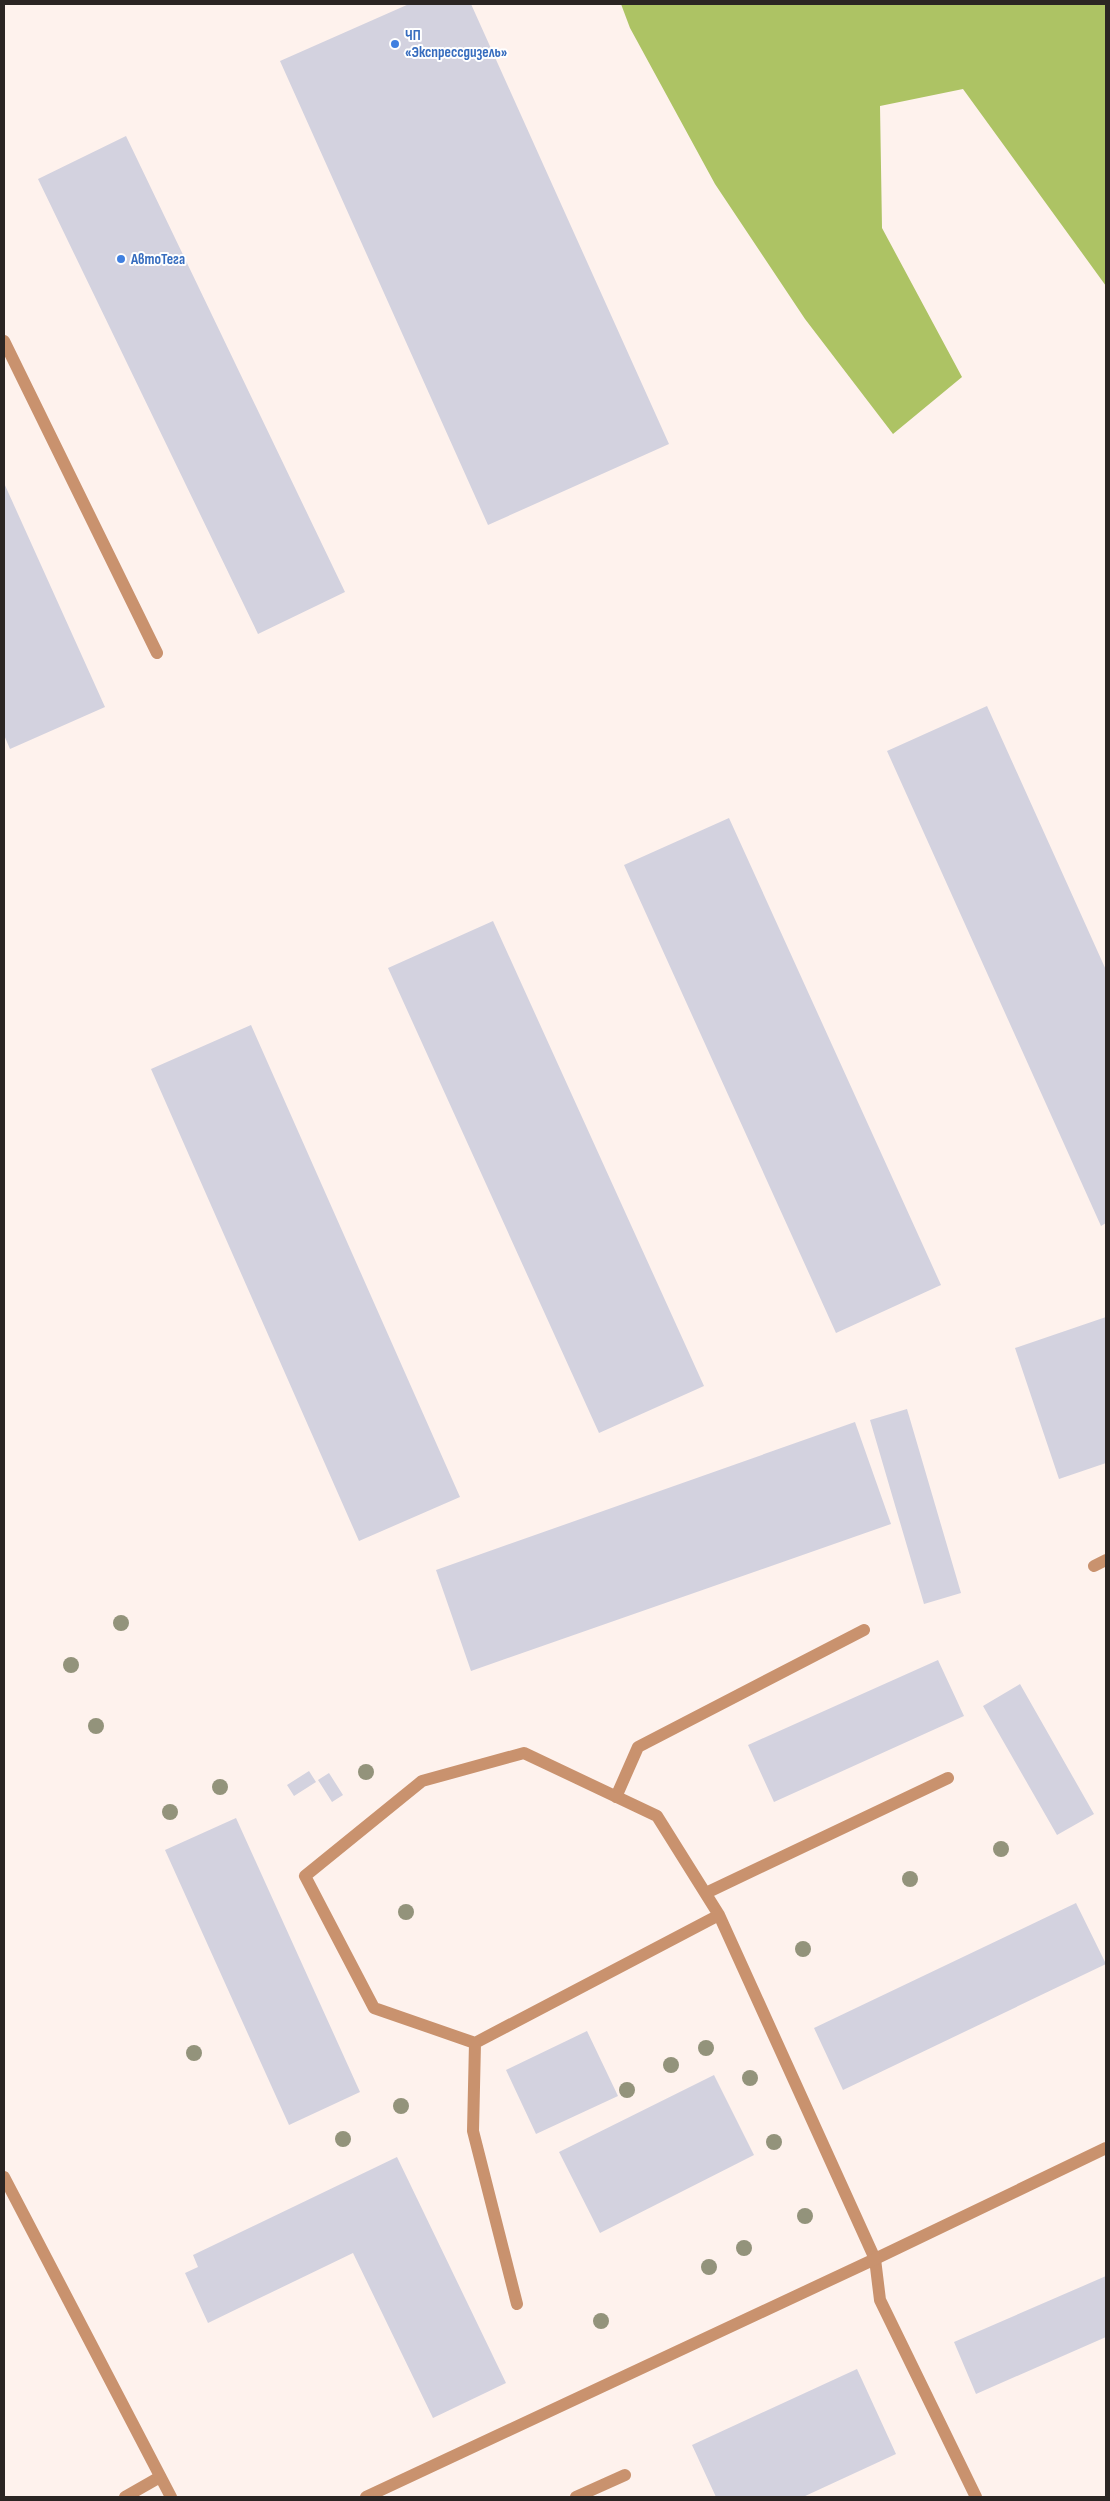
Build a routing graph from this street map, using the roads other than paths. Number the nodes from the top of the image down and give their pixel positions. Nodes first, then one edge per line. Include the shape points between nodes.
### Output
1 (4, 341) edge
2 (157, 653) dead end
3 (1106, 1560) edge
4 (1094, 1566) dead end
5 (864, 1630) dead end
6 (948, 1778) dead end
7 (616, 1797) junction
8 (706, 1893) junction
9 (719, 1915) junction
10 (475, 2043) junction
11 (1106, 2148) edge
12 (4, 2177) edge
13 (875, 2259) junction
14 (517, 2304) dead end
15 (625, 2475) dead end
16 (160, 2477) junction
17 (125, 2497) edge
18 (171, 2497) edge
19 (366, 2497) edge
20 (576, 2497) edge
21 (976, 2497) edge

1 - 2 street
3 - 4 street
5 - 7 street via 638,1747
6 - 8 street
7 - 8 street via 658,1816
7 - 10 street via 524,1753 422,1781 305,1876 374,2008
8 - 9 street
9 - 10 street
9 - 13 street
10 - 14 street via 473,2131
11 - 13 street
12 - 16 street
13 - 19 street
13 - 21 street via 880,2300
15 - 20 street
16 - 17 street
16 - 18 street

